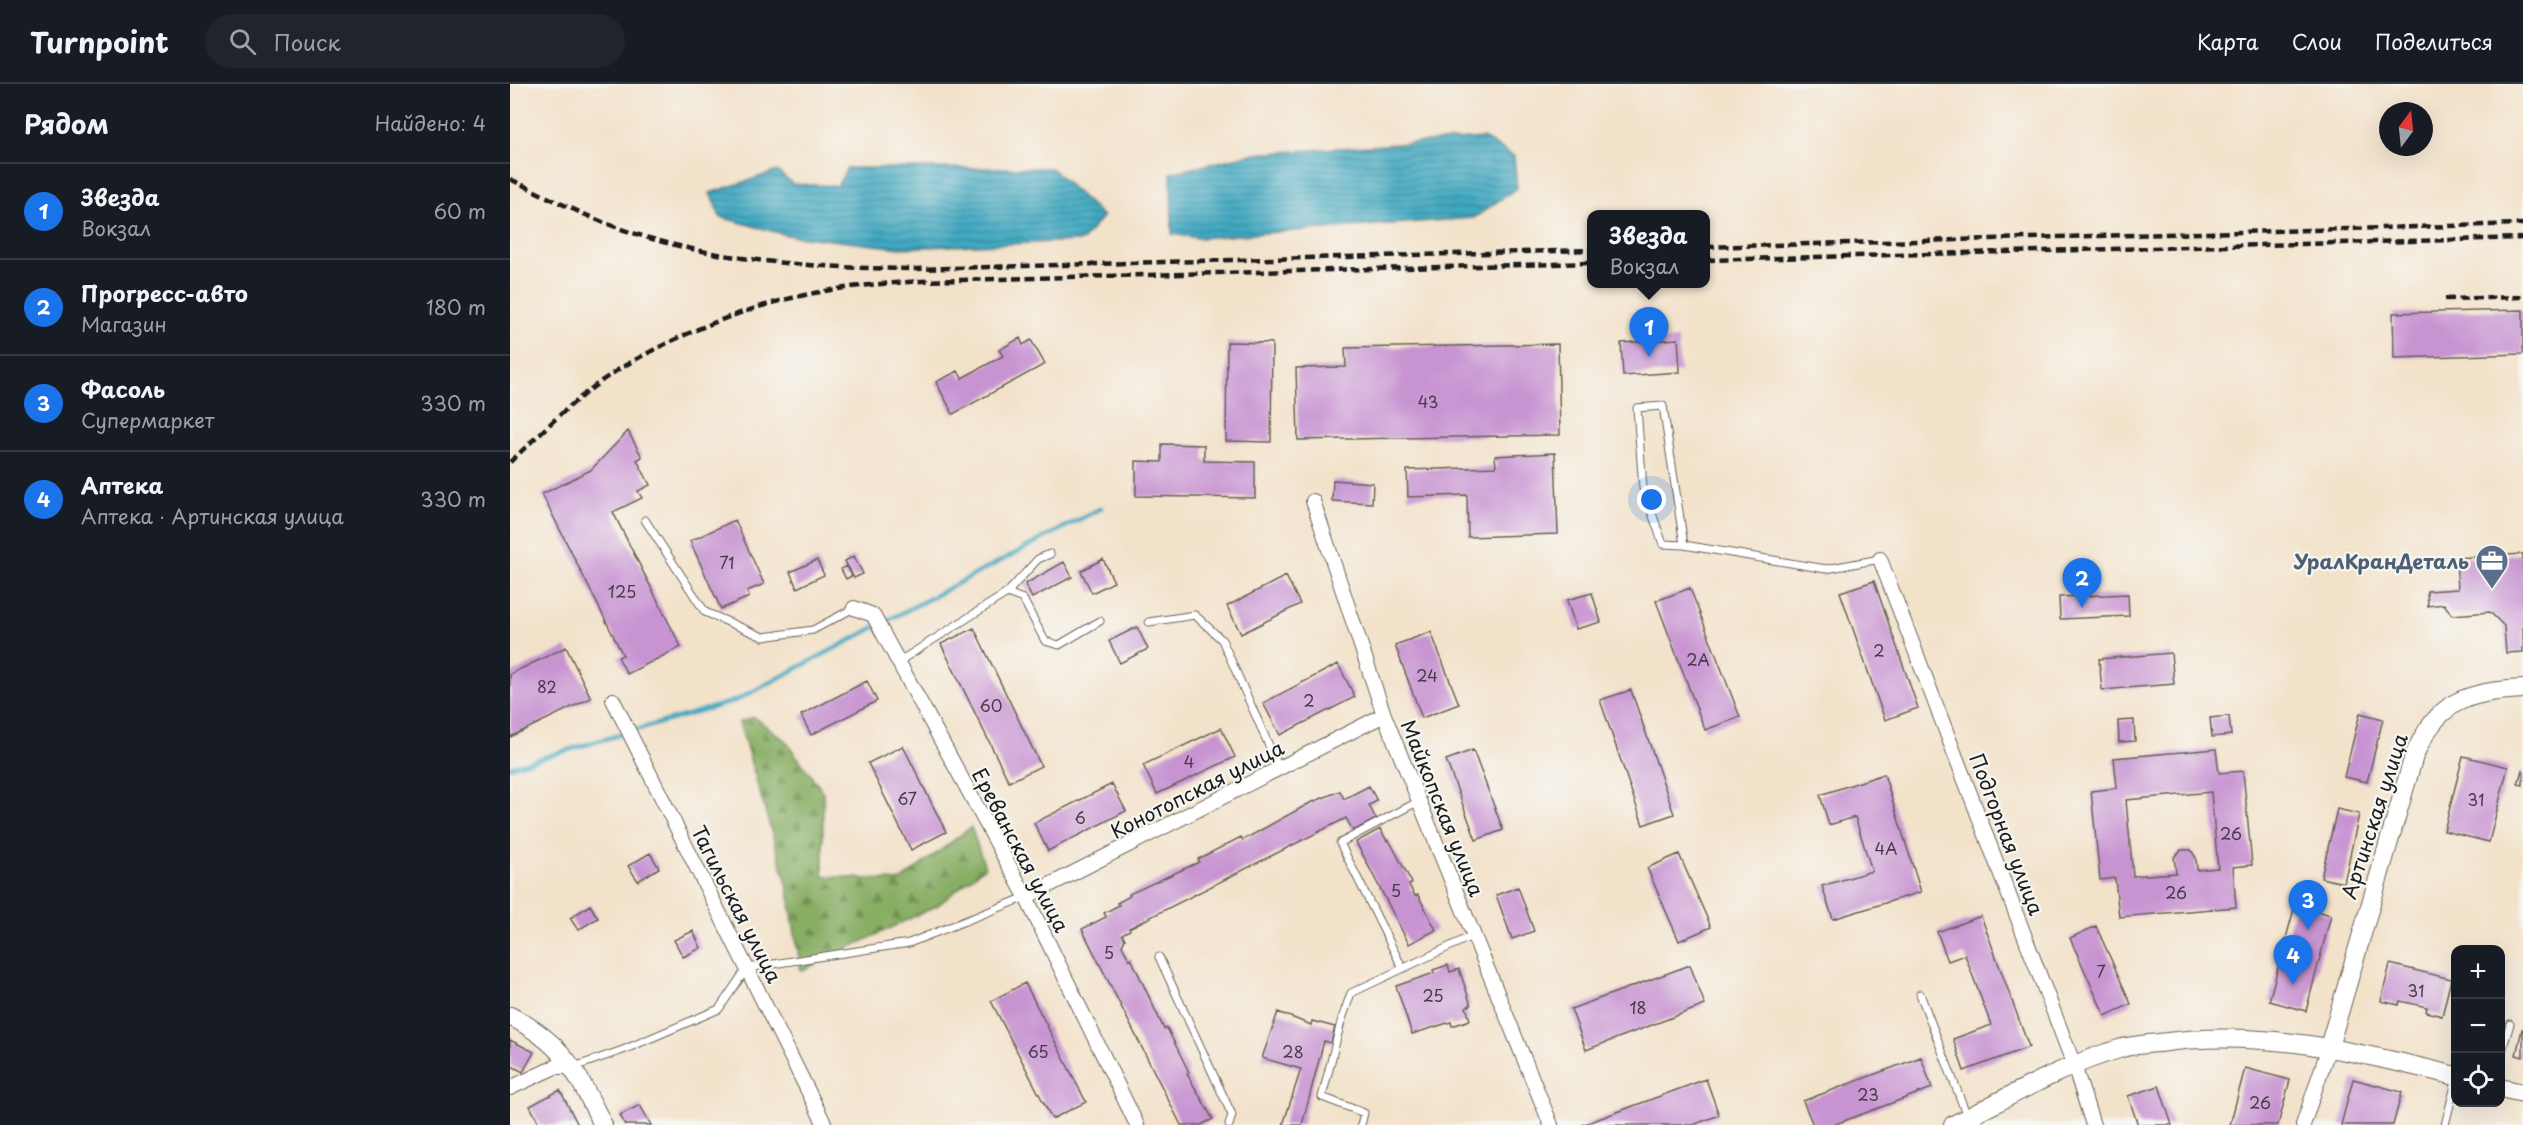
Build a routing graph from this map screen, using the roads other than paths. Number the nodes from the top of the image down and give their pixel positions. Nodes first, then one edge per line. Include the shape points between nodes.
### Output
1 (1313, 501) dead end
2 (645, 520) dead end
3 (1684, 544) junction
4 (1050, 554) dead end
5 (1880, 559) joint
6 (1007, 593) junction
7 (854, 608) joint
8 (1100, 621) dead end
9 (1149, 622) dead end
10 (898, 662) junction
11 (2523, 689) edge
12 (613, 700) dead end
13 (1384, 715) junction
14 (1279, 768) junction
15 (1419, 801) junction
16 (1026, 897) junction
17 (1474, 935) junction
18 (1159, 957) dead end
19 (1402, 967) junction
20 (747, 968) junction
21 (1920, 994) dead end
22 (510, 1016) edge
23 (2510, 1024) dead end
24 (2329, 1047) junction
25 (2501, 1053) edge
26 (2074, 1065) junction
27 (574, 1067) junction
28 (2451, 1077) edge
29 (510, 1088) edge
30 (2505, 1089) edge
31 (2523, 1093) edge
32 (2451, 1099) edge
33 (1960, 1121) edge
34 (603, 1125) edge
35 (825, 1125) edge
36 (1137, 1125) edge
37 (1229, 1125) edge
38 (1361, 1125) edge
39 (1551, 1125) edge
40 (2093, 1125) edge
41 (2303, 1125) edge
42 (2445, 1125) edge

1 - 13 street, Майкопская улица
2 - 7 lane via 705,612 763,637 813,630
3 - 3 lane via 1663,544 1643,488 1637,408 1663,406
3 - 5 lane via 1826,569
4 - 6 lane via 1038,559
5 - 26 street, Подгорная улица
6 - 8 lane via 1023,599 1045,641 1059,645
6 - 10 lane
7 - 10 street, Ереванская улица via 873,615
9 - 14 lane via 1195,615 1222,640
10 - 16 street, Ереванская улица
11 - 24 main road, Артинская улица via 2476,694 2442,712 2425,731
12 - 20 street, Тагильская улица
13 - 14 street, Конотопская улица
13 - 15 street, Майкопская улица
14 - 16 street, Конотопская улица
15 - 17 street, Майкопская улица
15 - 19 lane via 1340,843
16 - 20 lane via 909,943
16 - 36 street, Ереванская улица
17 - 19 lane
17 - 39 street, Майкопская улица
18 - 37 lane via 1232,1115
19 - 38 lane via 1351,993 1341,1022 1322,1097 1364,1113
20 - 27 lane via 719,1009
20 - 35 street, Тагильская улица
21 - 33 lane
22 - 27 main road via 549,1041
23 - 25 lane
24 - 26 main road via 2260,1038 2178,1040 2120,1048
24 - 28 main road
24 - 41 street, Артинская улица
26 - 33 main road
26 - 40 street, Подгорная улица
27 - 29 street via 555,1067
27 - 34 main road
30 - 31 main road
32 - 42 lane

